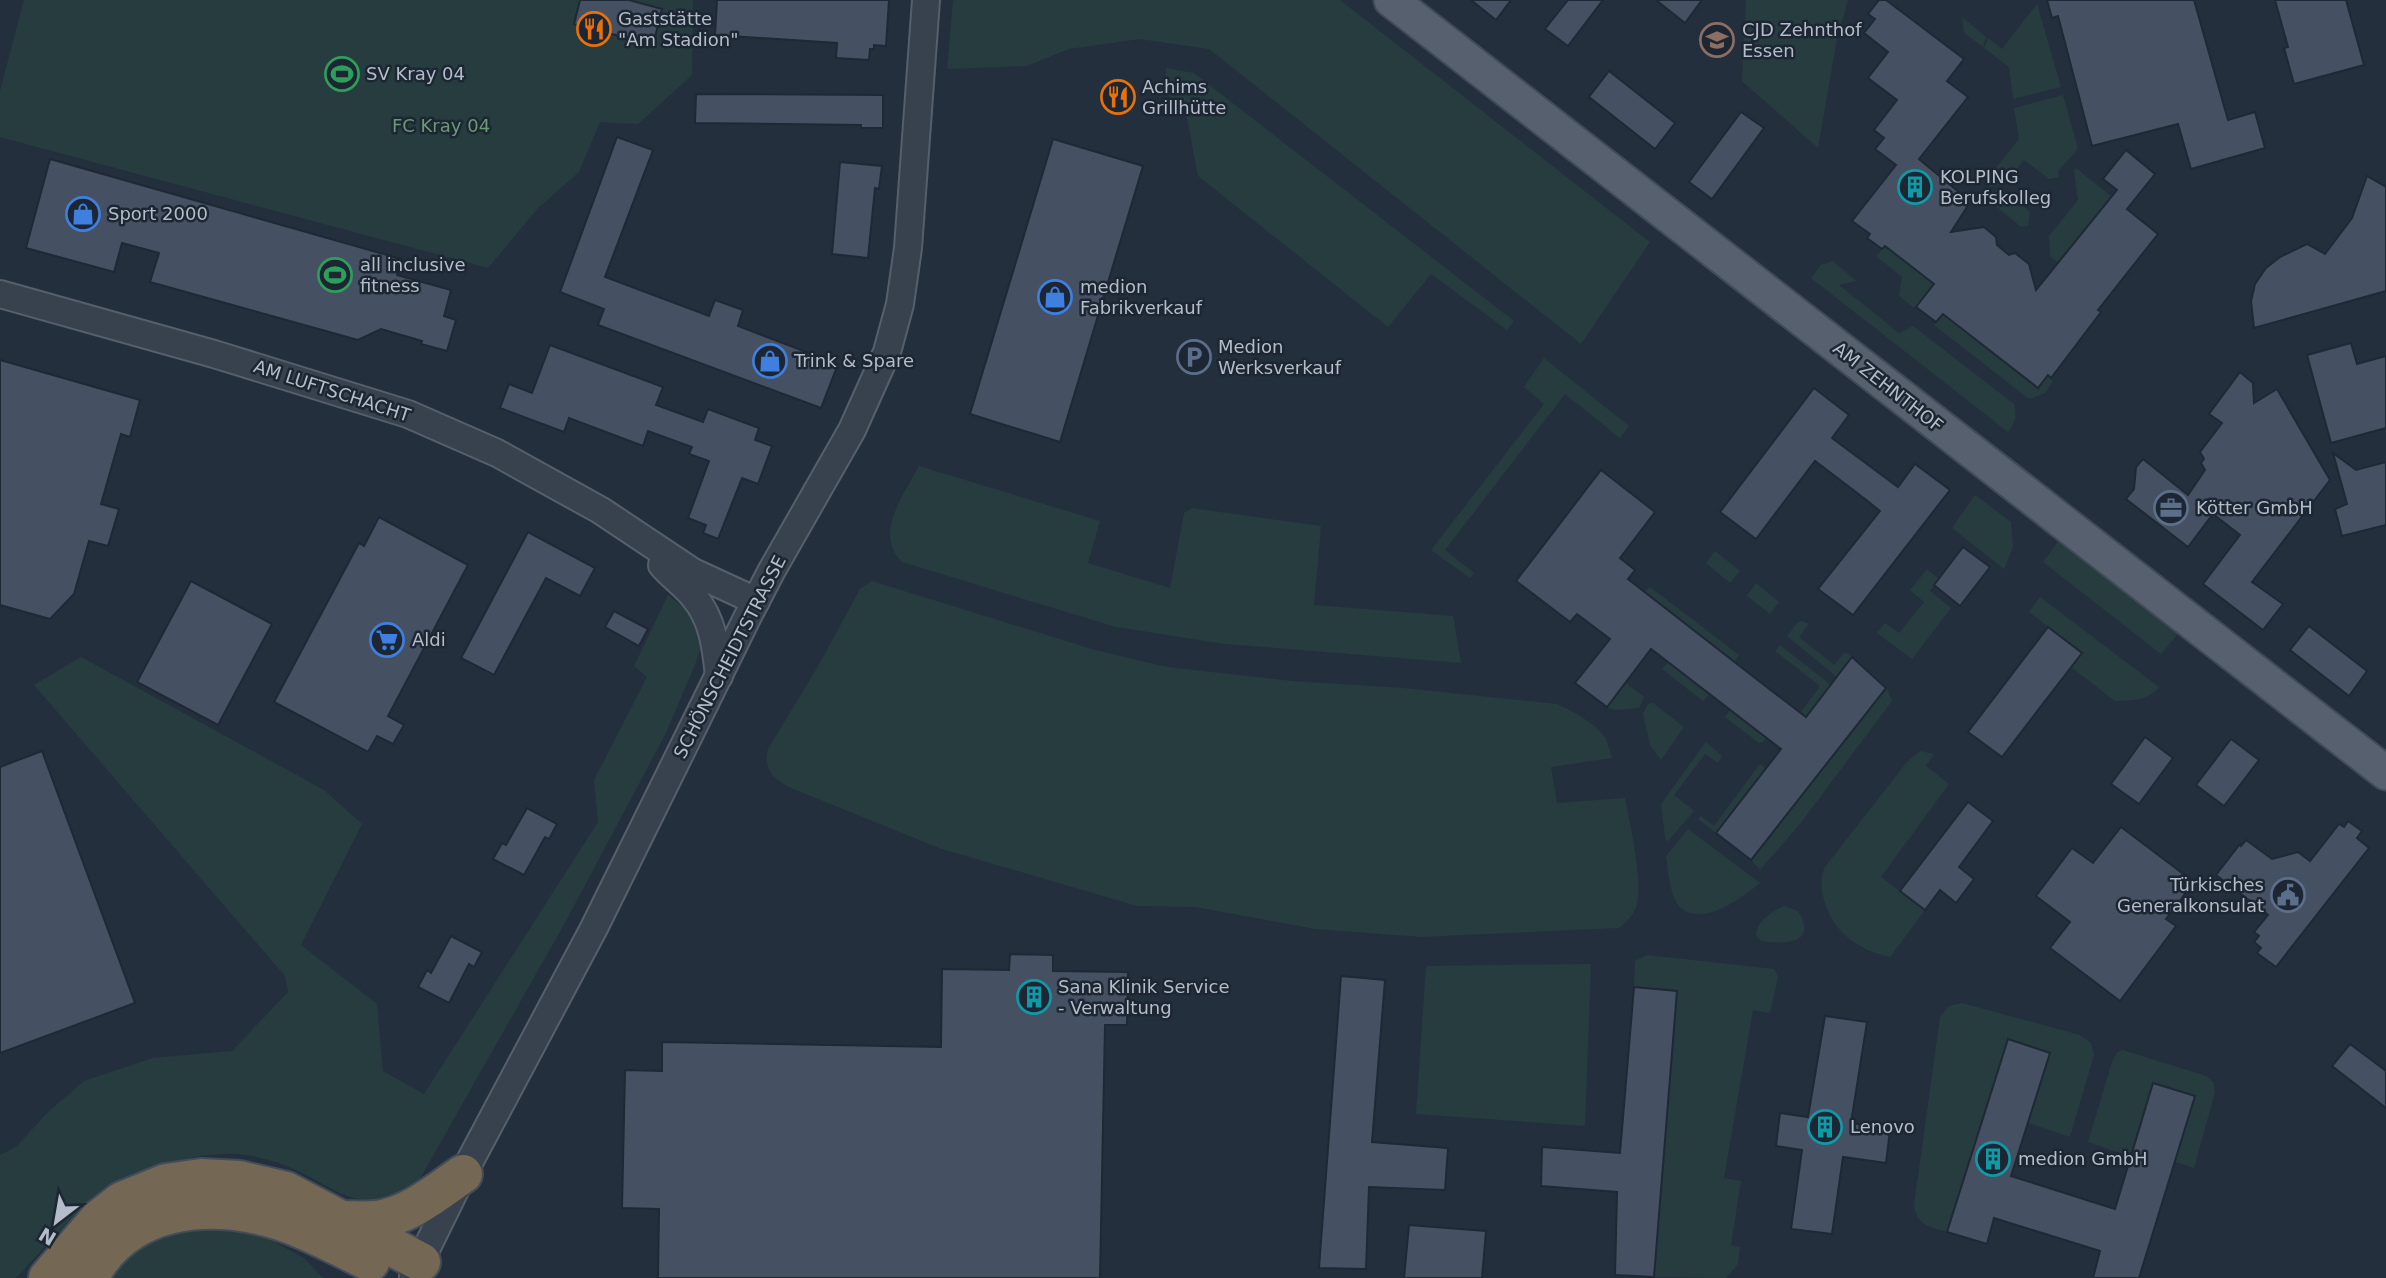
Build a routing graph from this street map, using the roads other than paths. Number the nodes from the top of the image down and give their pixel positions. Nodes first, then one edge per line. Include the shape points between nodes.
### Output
1 (926, 0) edge
2 (1391, 0) edge
3 (0, 294) edge
4 (642, 539) junction
5 (756, 601) junction
6 (719, 677) junction
7 (2386, 772) edge
8 (463, 1174) junction
9 (342, 1220) junction
10 (305, 1231) junction
11 (412, 1273) edge
12 (48, 1278) edge
13 (89, 1278) edge
14 (352, 1278) edge

1 - 5 street, SCHÖNSCHEIDTSTRASSE via 908,248 887,352 852,430
2 - 7 main road, AM ZEHNTHOF
3 - 4 street, AM LUFTSCHACHT via 408,414 496,453 600,510
4 - 5 street, AM LUFTSCHACHT via 710,582
4 - 6 street, AM LUFTSCHACHT via 706,614 715,638
5 - 6 street, SCHÖNSCHEIDTSTRASSE
6 - 8 street, SCHÖNSCHEIDTSTRASSE via 594,928
8 - 9 highway via 396,1215
8 - 11 street, SCHÖNSCHEIDTSTRASSE
9 - 11 highway
9 - 12 highway via 295,1194 252,1182 213,1178 166,1183 113,1208
10 - 11 highway
10 - 13 highway via 252,1214 186,1210 152,1219 132,1231 106,1252
10 - 14 highway via 343,1264

